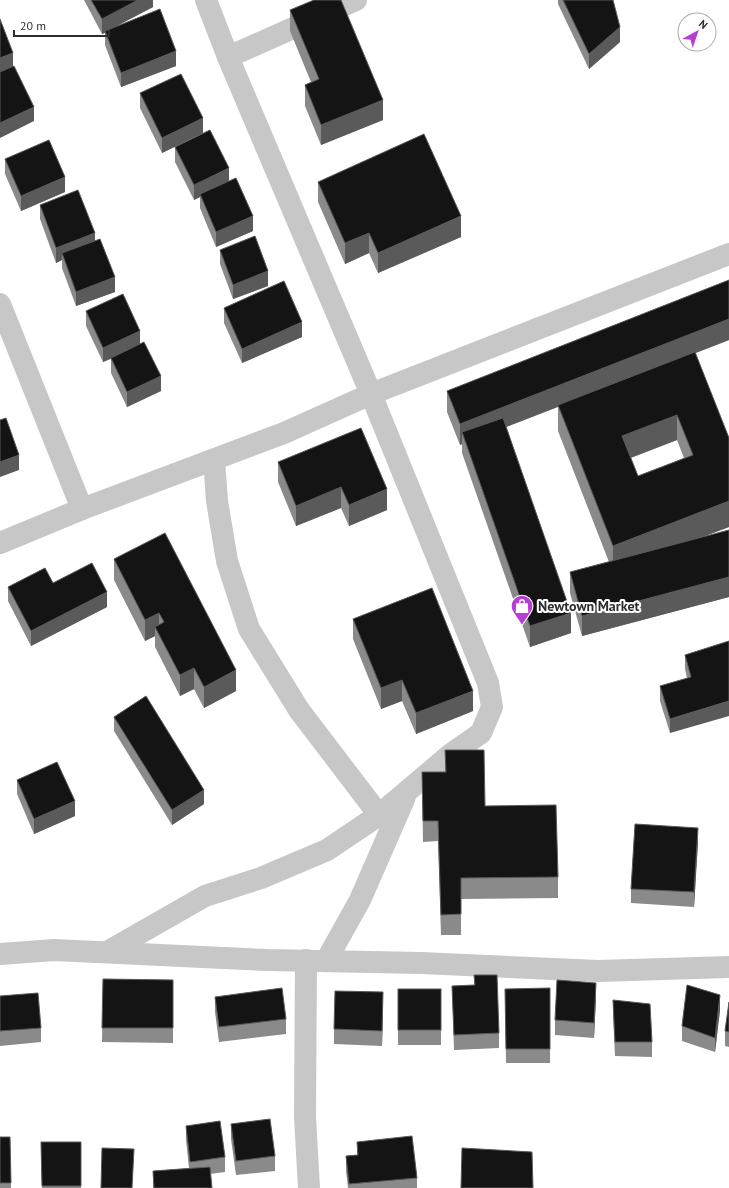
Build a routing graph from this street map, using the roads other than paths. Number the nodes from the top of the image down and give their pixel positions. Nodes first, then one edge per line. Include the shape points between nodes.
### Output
1 (206, 0) edge
2 (356, 0) edge
3 (228, 58) junction
4 (729, 254) edge
5 (0, 304) edge
6 (371, 394) junction
7 (214, 460) junction
8 (82, 509) junction
9 (0, 543) edge
10 (407, 791) junction
11 (379, 815) junction
12 (107, 952) junction
13 (0, 954) edge
14 (316, 961) junction
15 (729, 968) edge
16 (309, 1188) edge

1 - 3 street
2 - 3 street
3 - 6 street
4 - 6 street
5 - 8 street
6 - 7 street via 284,433
6 - 10 street via 488,683 492,707 481,733
7 - 8 street
7 - 11 street via 217,502 227,561 249,629 299,710
8 - 9 street
10 - 11 street
10 - 14 street via 360,900
11 - 12 street via 327,850 261,878 205,896
12 - 13 street via 54,950
12 - 14 street
14 - 15 street via 598,971
14 - 16 street via 305,1117

